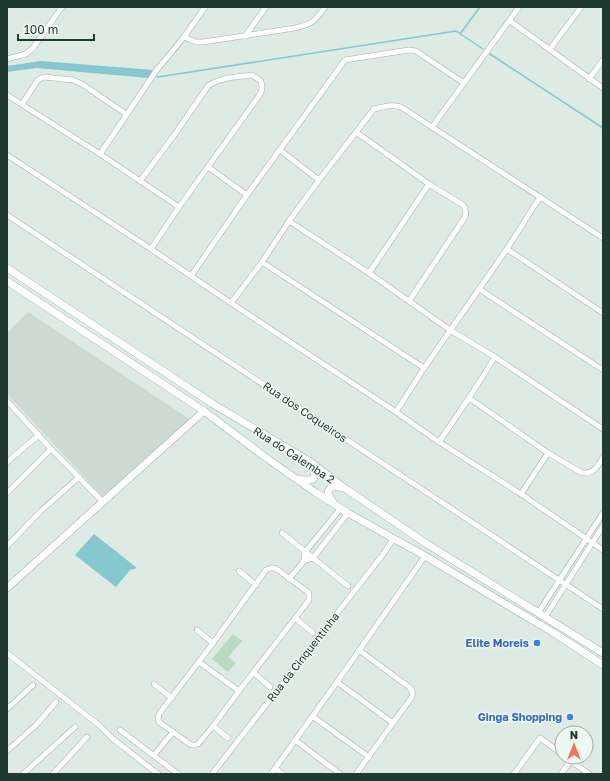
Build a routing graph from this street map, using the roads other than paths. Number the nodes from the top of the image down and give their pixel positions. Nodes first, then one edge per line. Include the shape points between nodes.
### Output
1 (62, 7) edge
2 (205, 7) edge
3 (266, 7) edge
4 (325, 7) edge
5 (519, 7) edge
6 (581, 7) edge
7 (510, 21) junction
8 (245, 36) junction
9 (184, 37) junction
10 (550, 49) junction
11 (7, 59) edge
12 (603, 60) edge
13 (589, 79) junction
14 (464, 83) junction
15 (603, 88) edge
16 (7, 95) edge
17 (22, 104) junction
18 (126, 114) junction
19 (432, 127) junction
20 (356, 132) junction
21 (280, 150) junction
22 (100, 154) junction
23 (7, 155) edge
24 (208, 167) junction
25 (319, 180) junction
26 (140, 181) junction
27 (429, 184) junction
28 (248, 195) junction
29 (540, 197) junction
30 (179, 207) junction
31 (7, 215) edge
32 (289, 221) junction
33 (603, 238) edge
34 (151, 249) junction
35 (507, 249) junction
36 (262, 262) junction
37 (7, 268) edge
38 (369, 273) junction
39 (191, 276) junction
40 (7, 281) edge
41 (479, 289) junction
42 (409, 301) junction
43 (231, 303) junction
44 (603, 313) edge
45 (450, 330) junction
46 (495, 357) junction
47 (424, 368) junction
48 (603, 370) edge
49 (469, 398) junction
50 (7, 400) edge
51 (204, 411) junction
52 (396, 412) junction
53 (603, 429) edge
54 (38, 435) junction
55 (439, 442) junction
56 (51, 449) junction
57 (548, 453) junction
58 (603, 458) edge
59 (309, 461) junction
60 (7, 462) edge
61 (79, 477) junction
62 (295, 478) junction
63 (346, 489) junction
64 (7, 493) edge
65 (521, 494) junction
66 (103, 502) junction
67 (338, 506) junction
68 (348, 513) junction
69 (603, 513) edge
70 (603, 526) edge
71 (282, 534) dead end
72 (394, 538) junction
73 (586, 538) junction
74 (592, 543) junction
75 (7, 546) edge
76 (603, 550) edge
77 (305, 552) junction
78 (425, 556) junction
79 (313, 558) junction
80 (304, 561) junction
81 (239, 571) dead end
82 (289, 579) junction
83 (559, 580) junction
84 (566, 584) junction
85 (256, 585) junction
86 (348, 586) dead end
87 (7, 588) edge
88 (603, 609) edge
89 (538, 613) junction
90 (544, 617) junction
91 (294, 618) junction
92 (197, 630) dead end
93 (313, 633) dead end
94 (213, 643) junction
95 (359, 650) junction
96 (7, 653) edge
97 (603, 653) edge
98 (199, 662) junction
99 (603, 665) edge
100 (254, 673) junction
101 (337, 682) junction
102 (154, 684) dead end
103 (33, 685) dead end
104 (270, 687) dead end
105 (239, 691) junction
106 (172, 698) junction
107 (56, 702) dead end
108 (7, 709) edge
109 (312, 716) junction
110 (393, 723) junction
111 (213, 726) junction
112 (75, 727) dead end
113 (120, 730) dead end
114 (172, 732) junction
115 (88, 737) dead end
116 (228, 738) dead end
117 (295, 740) junction
118 (554, 748) edge
119 (7, 751) edge
120 (154, 755) junction
121 (369, 757) junction
122 (576, 765) edge
123 (275, 768) junction
124 (24, 774) edge
125 (53, 774) edge
126 (158, 774) edge
127 (178, 774) edge
128 (212, 774) edge
129 (271, 774) edge
130 (282, 774) edge
131 (340, 774) edge
132 (356, 774) edge
133 (514, 774) edge
134 (589, 774) edge

1 - 11 street via 33,48 26,54
2 - 9 street
3 - 8 street
4 - 8 street via 310,24
5 - 7 street
6 - 10 street
7 - 10 street
7 - 14 street
8 - 9 street via 203,42
9 - 18 street
10 - 13 street
12 - 13 street
13 - 15 street
14 - 19 street
14 - 21 street via 413,50 345,60
16 - 17 street
17 - 18 street via 38,80 44,77 73,80 82,84
17 - 22 street
18 - 22 street
19 - 20 street via 395,105 374,109
19 - 29 street
20 - 25 street
20 - 27 street
21 - 25 street
21 - 28 street
22 - 26 street
23 - 34 street
24 - 26 street via 261,93 261,81 252,75 220,79 208,86
24 - 28 street
24 - 30 street
25 - 32 street
26 - 30 street
27 - 38 street
27 - 42 street via 463,205 466,214
28 - 39 street
29 - 33 street
29 - 35 street
30 - 34 street
31 - 83 street, Rua dos Coqueiros
32 - 36 street
32 - 38 street
34 - 39 street
35 - 41 street
35 - 44 street
36 - 43 street
36 - 47 street
37 - 59 main road, Rua do Calemba 2 via 213,404
38 - 42 street
39 - 43 street
40 - 51 main road, Rua do Calemba 2
41 - 45 street
41 - 48 street
42 - 45 street
43 - 52 street
45 - 46 street
45 - 47 street
46 - 49 street
46 - 53 street
47 - 52 street
49 - 55 street
49 - 57 street
50 - 54 street
51 - 62 main road, Rua do Calemba 2
51 - 66 main road
52 - 55 street
54 - 56 street
54 - 60 street
55 - 65 street
56 - 61 street
56 - 64 street
57 - 58 street via 585,474 594,470
57 - 65 street
59 - 62 main road via 314,469 314,478 308,481
59 - 63 main road, Rua do Calemba 2
61 - 66 street
61 - 75 street
62 - 67 main road, Rua do Calemba 2
63 - 67 main road via 337,486 331,487 328,491
63 - 89 main road, Rua do Calemba 2 via 433,548
65 - 73 street
66 - 87 main road
67 - 68 main road, Rua do Calemba 2
67 - 77 street
68 - 72 main road, Rua do Calemba 2
68 - 79 street
69 - 73 street
70 - 74 street
71 - 77 street
72 - 78 main road, Rua do Calemba 2
72 - 128 street, Rua da Cinquentinha
73 - 74 street
73 - 83 street
74 - 76 street
74 - 84 street
77 - 79 street
77 - 80 street
78 - 95 street
78 - 99 main road, Rua do Calemba 2
79 - 80 street
79 - 86 street
80 - 82 street
81 - 85 street
82 - 85 street via 275,568 271,568 266,570
82 - 91 street via 309,595 309,600
83 - 84 street, Rua dos Coqueiros
83 - 89 street
84 - 88 street, Rua dos Coqueiros
84 - 90 street
85 - 94 street
89 - 90 main road, Rua do Calemba 2
90 - 97 main road, Rua do Calemba 2
91 - 93 street
91 - 100 street
92 - 94 street
94 - 98 street
95 - 101 street
95 - 110 street via 412,690 413,696
96 - 126 street
98 - 105 street
98 - 106 street
100 - 104 street
100 - 105 street
101 - 109 street
101 - 110 street
102 - 106 street
103 - 108 street
105 - 111 street
106 - 114 street via 158,719
107 - 119 street via 36,725
109 - 117 street
109 - 121 street
110 - 121 street
111 - 114 street via 195,745
111 - 116 street
112 - 124 street
113 - 120 street
114 - 120 street
115 - 125 street
117 - 123 street
117 - 131 street
118 - 133 street via 540,738
120 - 127 street
121 - 132 street
122 - 134 street
123 - 129 street
123 - 130 street

